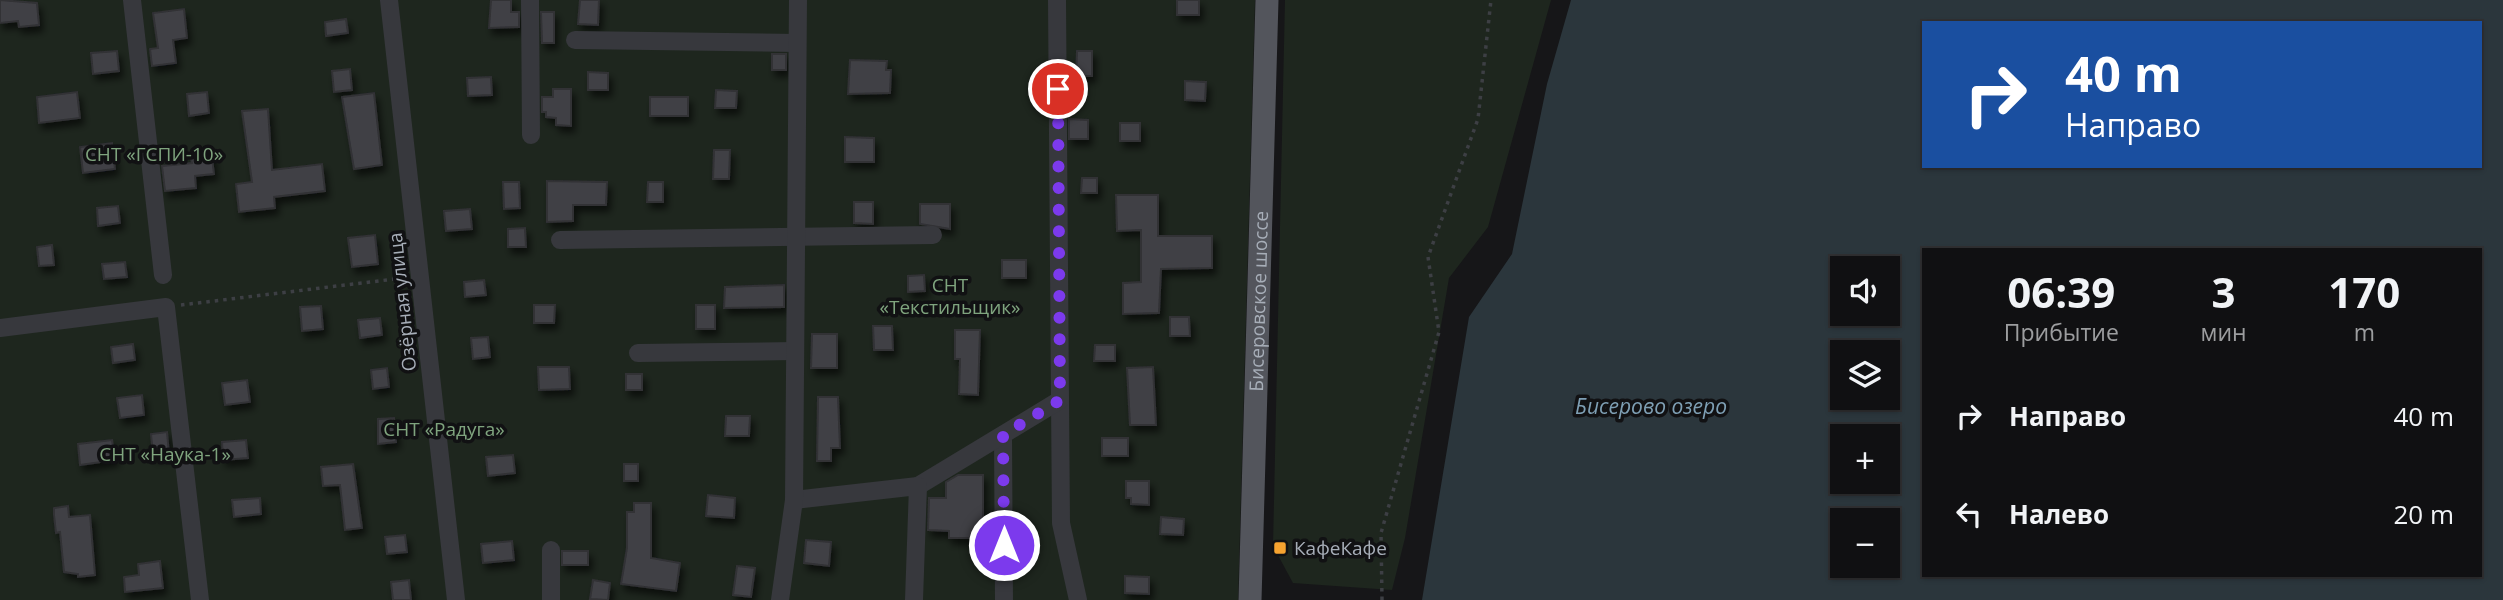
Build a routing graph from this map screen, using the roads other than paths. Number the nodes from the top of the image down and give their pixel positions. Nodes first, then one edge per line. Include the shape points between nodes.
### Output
1 (131, 0) edge
2 (388, 0) edge
3 (530, 0) edge
4 (798, 0) edge
5 (1057, 0) edge
6 (1267, 0) edge
7 (575, 40) dead end
8 (797, 43) junction
9 (531, 135) dead end
10 (933, 235) dead end
11 (796, 237) junction
12 (560, 240) dead end
13 (163, 275) dead end
14 (0, 328) edge
15 (795, 351) junction
16 (638, 353) dead end
17 (1060, 400) junction
18 (1003, 435) junction
19 (918, 486) junction
20 (793, 500) junction
21 (551, 550) dead end
22 (200, 600) edge
23 (456, 600) edge
24 (551, 600) edge
25 (780, 600) edge
26 (914, 600) edge
27 (1004, 600) edge
28 (1079, 600) edge
29 (1250, 600) edge

1 - 13 street
2 - 23 street, Озёрная улица
3 - 9 street
4 - 8 street
5 - 17 street
6 - 29 main road, Бисеровское шоссе
7 - 8 street
8 - 11 street
10 - 11 street
11 - 12 street
11 - 15 street
14 - 22 street via 166,307
15 - 16 street
15 - 20 street
17 - 18 street
17 - 28 street via 1061,523
18 - 19 street
18 - 27 street
19 - 20 street
19 - 26 street
20 - 25 street
21 - 24 street

